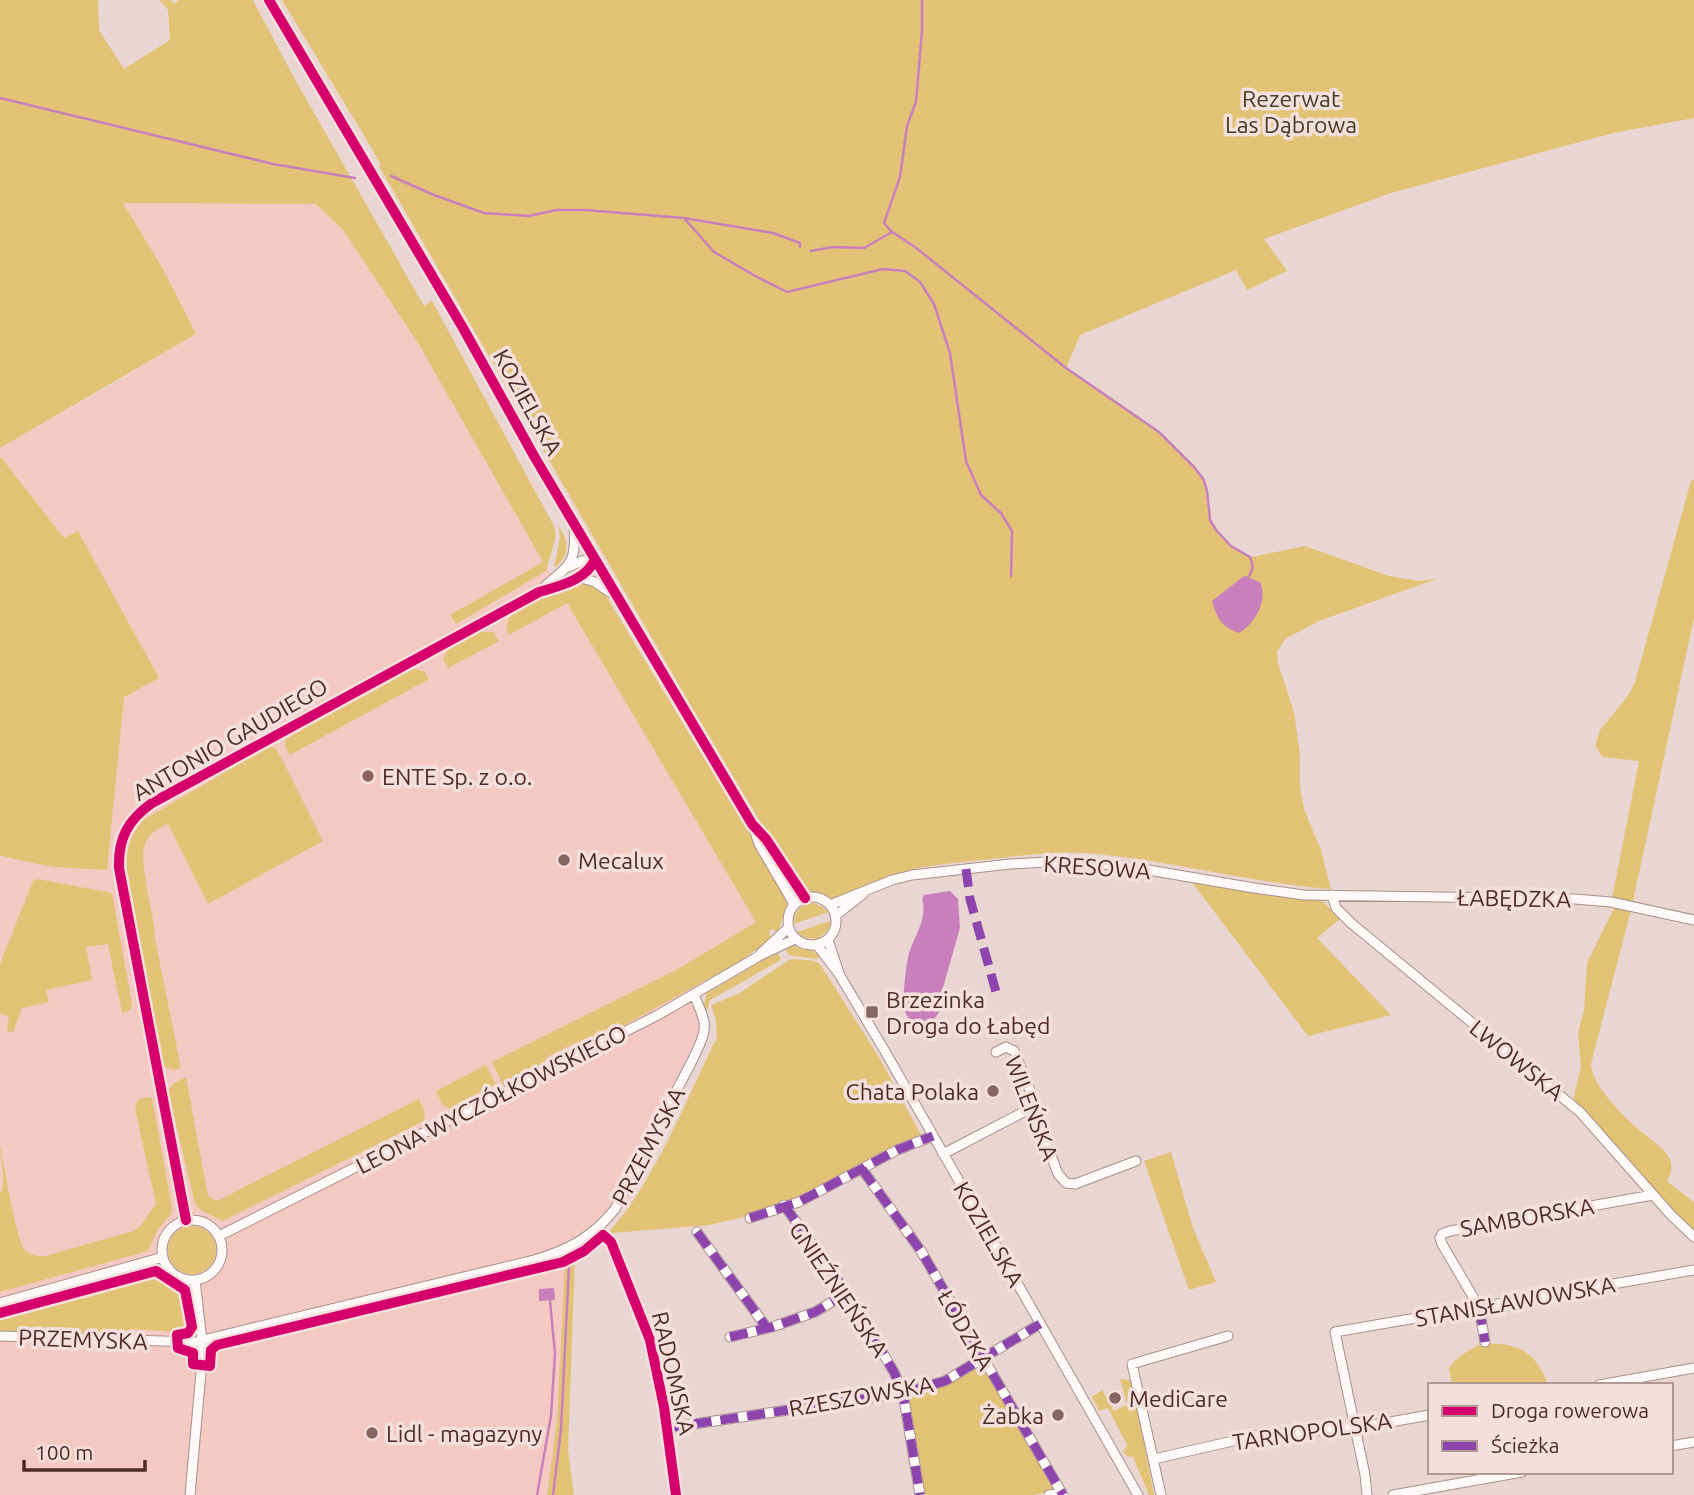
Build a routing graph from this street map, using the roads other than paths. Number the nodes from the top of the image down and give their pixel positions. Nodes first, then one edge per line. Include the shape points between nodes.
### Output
1 (269, 0) edge
2 (573, 523) junction
3 (595, 559) junction
4 (568, 567) junction
5 (578, 577) junction
6 (539, 592) junction
7 (617, 597) junction
8 (752, 824) junction
9 (864, 893) junction
10 (1332, 895) junction
11 (804, 898) junction
12 (794, 904) junction
13 (830, 905) junction
14 (835, 916) junction
15 (1694, 920) edge
16 (788, 928) junction
17 (795, 940) junction
18 (828, 940) junction
19 (817, 945) junction
20 (759, 956) junction
21 (839, 974) junction
22 (694, 995) junction
23 (996, 1052) dead end
24 (1033, 1107) junction
25 (933, 1136) junction
26 (943, 1154) junction
27 (1136, 1161) dead end
28 (862, 1169) junction
29 (1653, 1195) junction
30 (784, 1205) junction
31 (750, 1218) dead end
32 (186, 1220) junction
33 (598, 1229) junction
34 (697, 1232) dead end
35 (219, 1236) junction
36 (1694, 1237) edge
37 (163, 1257) junction
38 (1694, 1270) edge
39 (195, 1280) junction
40 (847, 1293) junction
41 (0, 1303) edge
42 (1479, 1307) junction
43 (1040, 1324) junction
44 (767, 1328) junction
45 (0, 1336) edge
46 (1228, 1336) dead end
47 (730, 1337) dead end
48 (202, 1341) junction
49 (1485, 1342) dead end
50 (983, 1359) junction
51 (1694, 1368) edge
52 (1610, 1383) edge
53 (903, 1393) junction
54 (1428, 1415) edge
55 (1356, 1427) junction
56 (667, 1428) junction
57 (1694, 1442) edge
58 (1673, 1446) edge
59 (1154, 1459) junction
60 (1511, 1474) edge
61 (1062, 1494) edge
62 (190, 1495) edge
63 (676, 1495) edge
64 (920, 1495) edge
65 (1049, 1495) edge
66 (1138, 1495) edge
67 (1161, 1495) edge
68 (1367, 1495) edge
69 (1393, 1495) edge

1 - 2 street, KOZIELSKA
2 - 3 street, KOZIELSKA
2 - 4 street via 575,549
3 - 4 street, ANTONIO GAUDIEGO
3 - 5 street, ANTONIO GAUDIEGO via 587,573
3 - 7 street, KOZIELSKA
4 - 6 street, ANTONIO GAUDIEGO
5 - 6 street, ANTONIO GAUDIEGO
5 - 7 street
6 - 32 street, ANTONIO GAUDIEGO via 152,803 127,827 120,844 119,868
7 - 8 street, KOZIELSKA
8 - 11 street, KOZIELSKA
8 - 12 street, KOZIELSKA
9 - 10 street, KRESOWA via 912,875 1066,861 1125,866 1276,892
9 - 13 street, KRESOWA
9 - 14 street, KRESOWA
10 - 15 street, ŁABĘDZKA via 1575,899
10 - 29 street, LWOWSKA via 1336,908 1352,923 1580,1112
11 - 12 street
11 - 13 street
12 - 16 street
13 - 14 street
14 - 18 street via 835,929
16 - 17 street
16 - 20 street, LEONA WYCZÓŁKOWSKIEGO
17 - 19 street
17 - 20 street, LEONA WYCZÓŁKOWSKIEGO
18 - 19 street
18 - 21 street, KOZIELSKA
19 - 21 street, KOZIELSKA
20 - 22 street, LEONA WYCZÓŁKOWSKIEGO
21 - 25 street, KOZIELSKA
22 - 33 street, PRZEMYSKA via 705,1022 704,1037 626,1191
22 - 35 street, LEONA WYCZÓŁKOWSKIEGO
23 - 24 street, WILEŃSKA via 1006,1047 1014,1051
24 - 26 street
24 - 27 street, WILEŃSKA via 1058,1174 1069,1184
25 - 26 street, KOZIELSKA
25 - 28 street
26 - 43 street, KOZIELSKA
28 - 30 street via 799,1202
28 - 50 street, ŁÓDZKA via 921,1251
29 - 36 street, LWOWSKA
29 - 42 street, SAMBORSKA via 1446,1232 1440,1238 1442,1244
30 - 31 street
30 - 40 street, GNIEŹNIEŃSKA
32 - 35 street via 208,1224
32 - 37 street via 168,1232
33 - 48 street, PRZEMYSKA via 572,1247 534,1260
33 - 56 street, RADOMSKA via 611,1242 645,1324
34 - 44 street
35 - 39 street via 222,1252 218,1265
37 - 39 street via 172,1272
37 - 41 street
38 - 42 street, STANISŁAWOWSKA
39 - 48 street
40 - 44 street via 815,1312
40 - 53 street, GNIEŹNIEŃSKA
42 - 49 street
42 - 55 street, STANISŁAWOWSKA via 1335,1332
43 - 50 street, RZESZOWSKA
43 - 66 street, KOZIELSKA
44 - 47 street
45 - 48 street, PRZEMYSKA
46 - 59 street via 1132,1364
48 - 62 street
50 - 53 street, RZESZOWSKA via 945,1381
50 - 61 street, ŁÓDZKA
51 - 52 street
53 - 56 street, RZESZOWSKA
53 - 64 street, GNIEŹNIEŃSKA
54 - 55 street, TARNOPOLSKA
55 - 59 street, TARNOPOLSKA via 1259,1435
55 - 68 street
56 - 63 street, RADOMSKA
57 - 58 street
59 - 67 street
60 - 69 street
61 - 65 street

